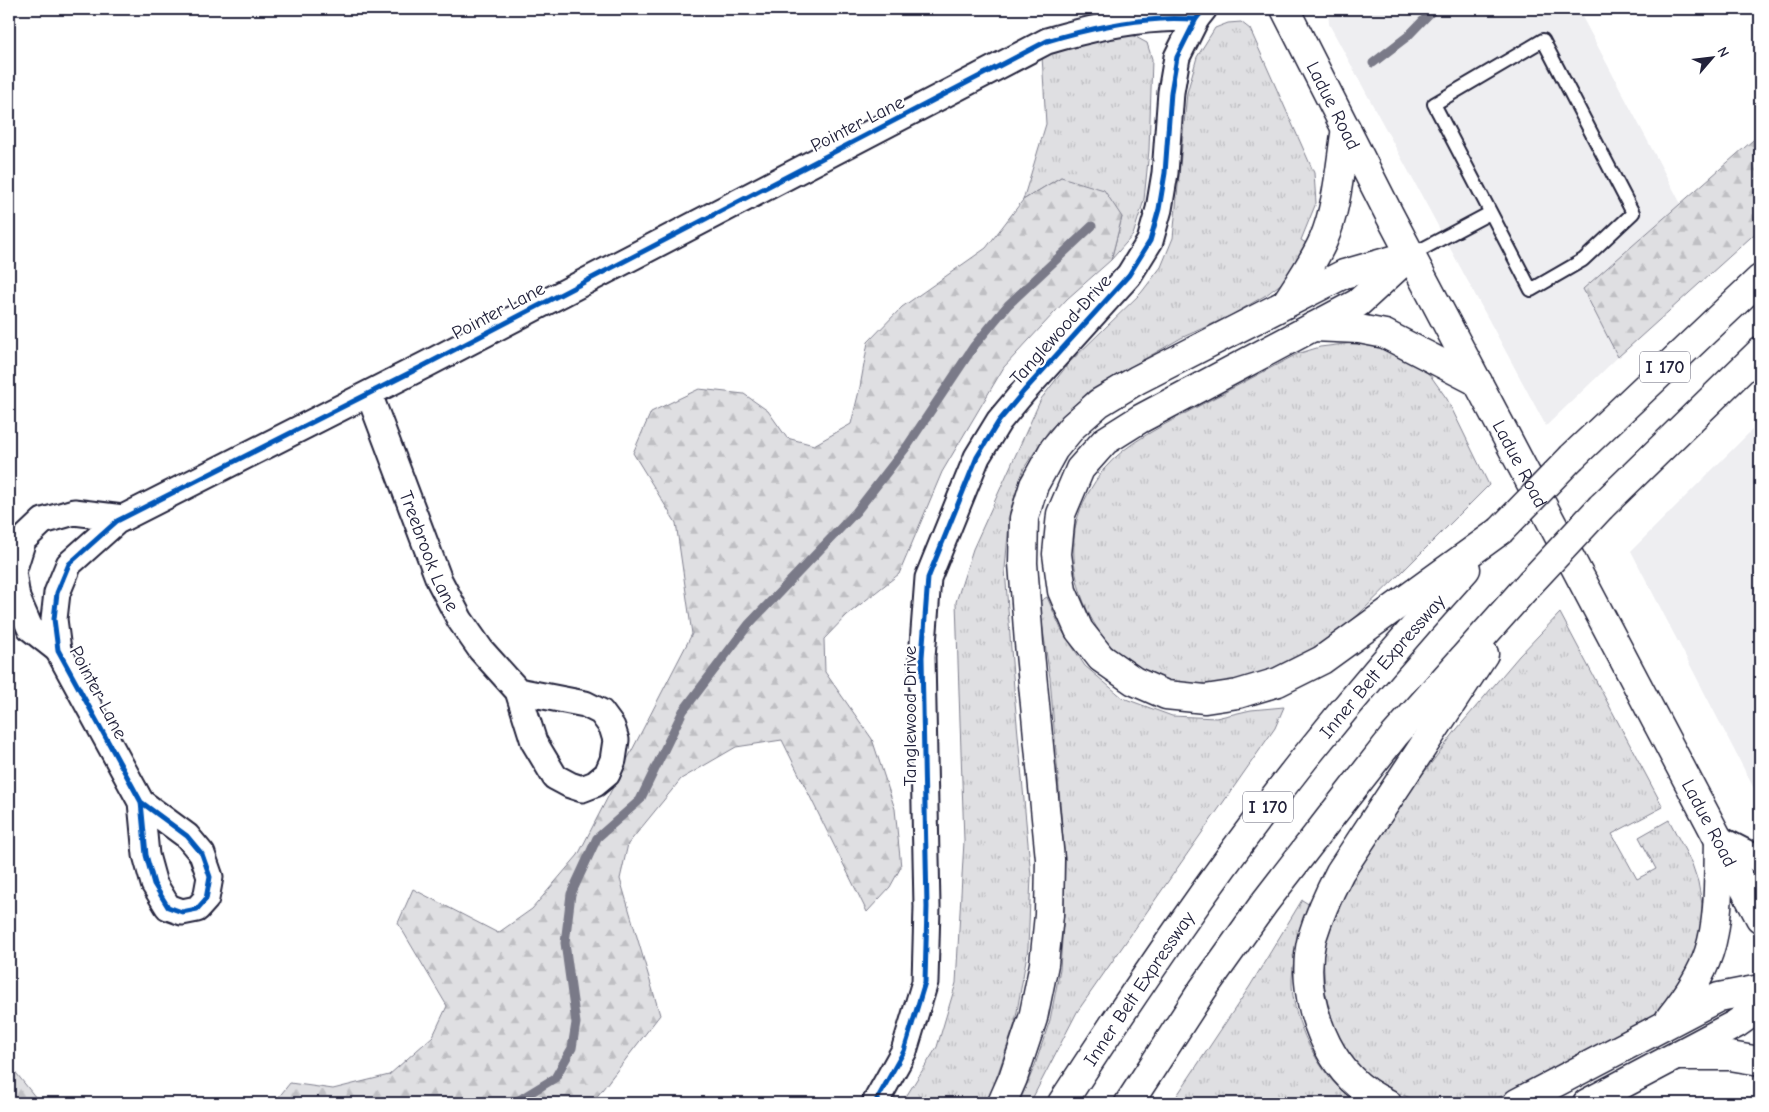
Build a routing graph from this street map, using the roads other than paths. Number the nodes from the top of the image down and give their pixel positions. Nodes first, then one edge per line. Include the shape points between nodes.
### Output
1 (1285, 9) edge
2 (1200, 14) edge
3 (1346, 128) junction
4 (1490, 213) junction
5 (1412, 255) junction
6 (1760, 278) edge
7 (1285, 305) junction
8 (1313, 327) junction
9 (1760, 352) edge
10 (1478, 382) junction
11 (369, 394) junction
12 (123, 518) junction
13 (1500, 531) junction
14 (1530, 583) junction
15 (58, 650) junction
16 (518, 691) dead end
17 (141, 802) dead end
18 (1719, 839) junction
19 (1760, 860) edge
20 (1760, 918) edge
21 (1760, 989) edge
22 (1760, 1007) edge
23 (1666, 1023) junction
24 (1676, 1056) junction
25 (1760, 1061) edge
26 (875, 1103) edge
27 (1002, 1103) edge
28 (1062, 1103) edge
29 (1129, 1103) edge
30 (1386, 1103) edge
31 (1517, 1103) edge
32 (1587, 1103) edge

1 - 3 main road, Ladue Road
2 - 11 street, Pointer Lane via 1124,24 1047,41
2 - 26 street, Tanglewood Drive via 1177,57 1170,92 1165,173 1150,240 1130,275 999,421 977,457 928,578 922,657 927,908 925,982 904,1051
3 - 5 main road, Ladue Road
3 - 7 main road via 1333,207 1324,239
4 - 4 lane via 1531,290 1583,260 1633,213 1543,40 1434,104
4 - 5 lane
5 - 7 main road via 1344,274
5 - 8 main road via 1358,303
5 - 10 main road, Ladue Road
6 - 13 main road, Inner Belt Expressway / I 170, bridge
7 - 27 main road via 1137,380 1099,403 1072,426 1054,449 1034,485 1024,518 1023,563 1050,859 1049,916 1044,964 1032,1018
8 - 10 main road via 1385,334
8 - 13 main road via 1140,419 1105,441 1080,469 1061,514 1058,563 1062,590 1078,630 1101,658 1134,681 1166,695 1205,699 1238,694 1278,682 1322,660
9 - 14 main road, I 170, bridge via 1601,507
10 - 18 main road, Ladue Road
11 - 12 street, Pointer Lane
11 - 16 street, Treebrook Lane via 444,588 460,620 481,650
12 - 15 street, Pointer Lane via 69,564 57,593 54,619
12 - 15 street, Pointer Lane via 74,512 43,521 23,540 14,572 17,598 30,628
13 - 28 main road, Inner Belt Expressway / I 170 via 1368,681 1303,761 1178,929
14 - 29 main road, I 170 via 1394,736 1329,818 1204,989
14 - 30 main road via 1340,872 1322,908 1312,940 1308,975 1313,1012 1327,1044 1344,1070 1366,1092
15 - 17 street, Pointer Lane
18 - 19 street
18 - 20 main road, Ladue Road
18 - 23 main road via 1715,926 1709,952 1691,992
21 - 23 main road via 1719,997
22 - 24 main road via 1736,1024
23 - 31 main road
24 - 25 main road via 1730,1056
24 - 32 main road

